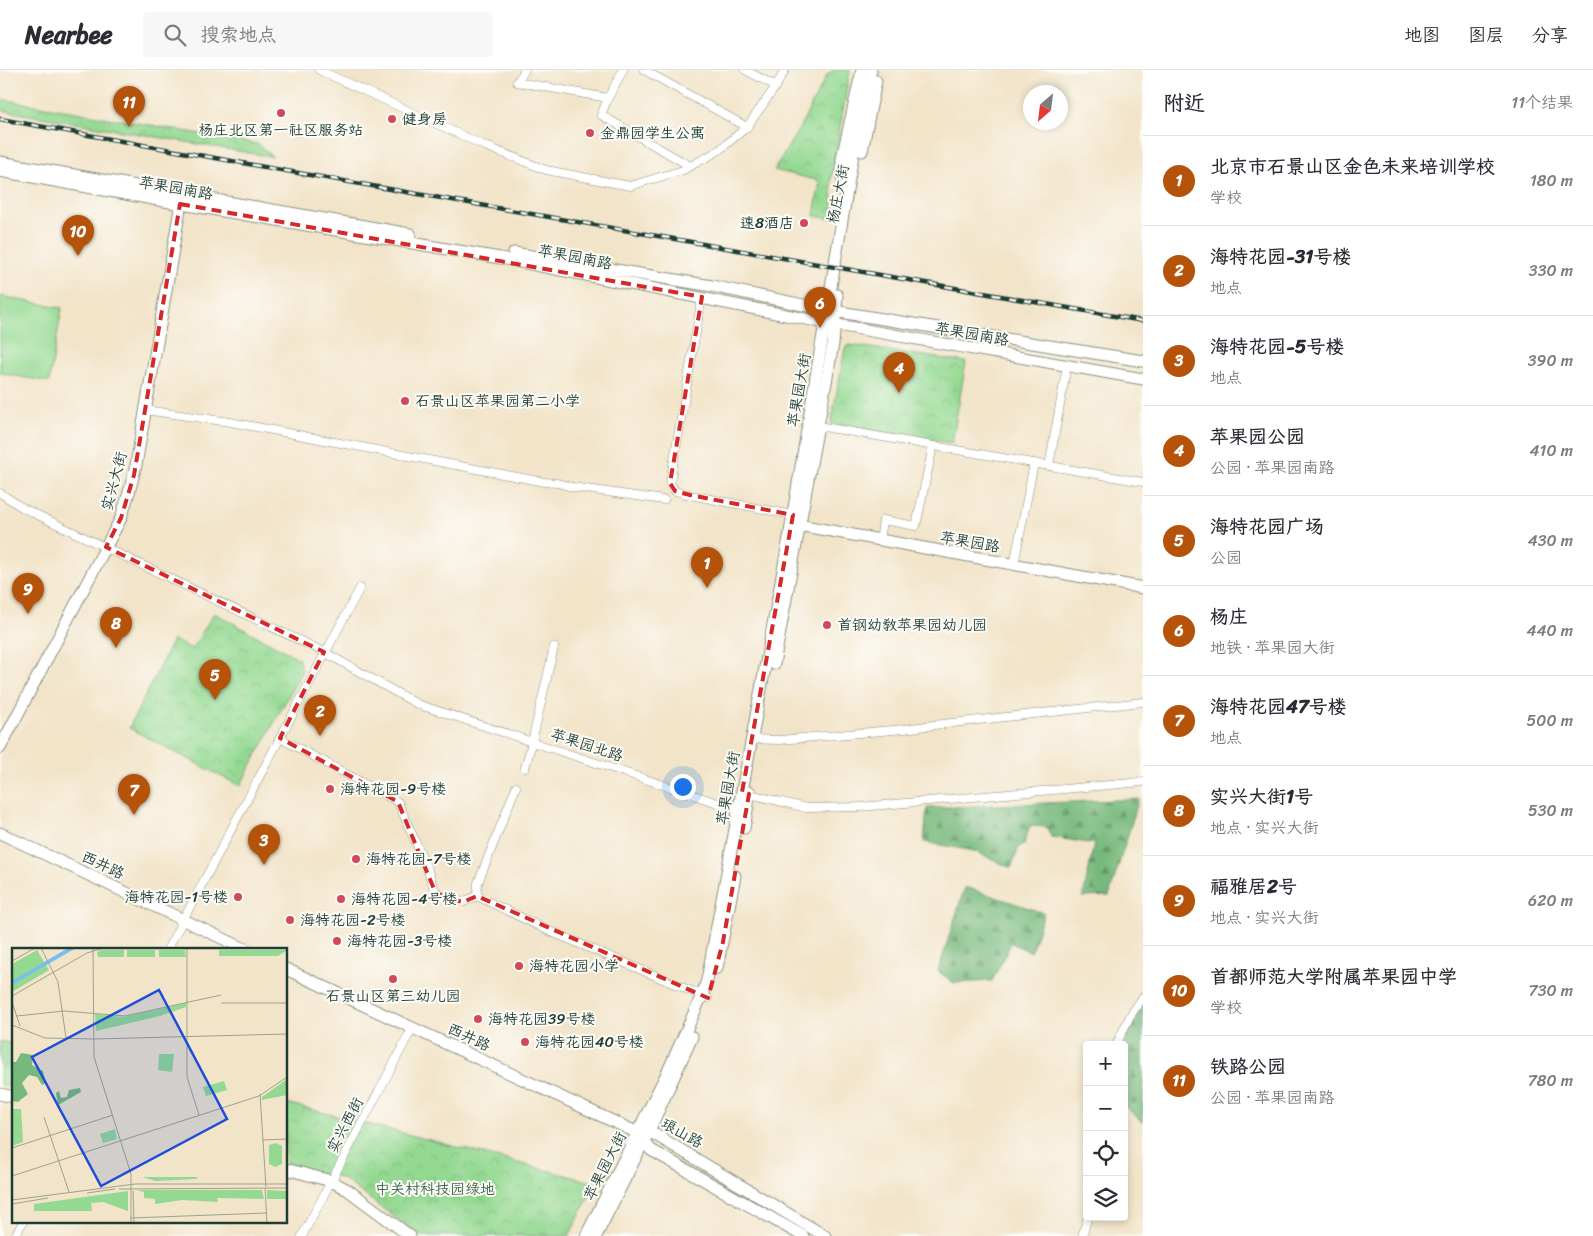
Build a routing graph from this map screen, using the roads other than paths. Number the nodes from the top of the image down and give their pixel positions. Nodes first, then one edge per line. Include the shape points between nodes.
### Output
1 (318, 70) edge
2 (525, 70) edge
3 (623, 70) edge
4 (644, 70) edge
5 (745, 70) edge
6 (785, 70) edge
7 (862, 70) edge
8 (871, 70) edge
9 (879, 70) edge
10 (776, 86) junction
11 (608, 98) junction
12 (747, 127) junction
13 (0, 162) edge
14 (690, 166) junction
15 (0, 171) edge
16 (846, 197) junction
17 (181, 200) junction
18 (702, 297) junction
19 (831, 310) junction
20 (830, 323) junction
21 (1143, 361) edge
22 (1066, 366) junction
23 (1143, 379) edge
24 (145, 410) junction
25 (818, 426) junction
26 (933, 446) junction
27 (1034, 463) junction
28 (1049, 466) junction
29 (1143, 482) edge
30 (0, 493) edge
31 (664, 500) dead end
32 (795, 522) junction
33 (880, 541) junction
34 (106, 547) junction
35 (1014, 565) junction
36 (360, 588) dead end
37 (1143, 588) edge
38 (554, 647) dead end
39 (324, 652) junction
40 (1143, 702) edge
41 (280, 738) junction
42 (756, 739) junction
43 (532, 742) junction
44 (0, 748) edge
45 (525, 768) dead end
46 (1143, 782) edge
47 (516, 787) dead end
48 (746, 793) junction
49 (738, 810) junction
50 (0, 833) edge
51 (477, 896) junction
52 (183, 920) junction
53 (168, 948) edge
54 (243, 948) edge
55 (288, 970) edge
56 (705, 997) junction
57 (1143, 997) edge
58 (413, 1027) junction
59 (1118, 1041) edge
60 (644, 1136) junction
61 (288, 1170) edge
62 (331, 1181) junction
63 (1087, 1221) edge
64 (21, 1224) edge
65 (15, 1236) edge
66 (302, 1236) edge
67 (410, 1236) edge
68 (586, 1236) edge
69 (596, 1236) edge
70 (803, 1236) edge
71 (825, 1236) edge
72 (1082, 1236) edge

1 - 14 street via 485,146 546,170 630,186
2 - 11 street via 517,82
3 - 11 street
4 - 12 street
5 - 10 street
6 - 10 street
7 - 16 main road, 杨庄大街 via 842,158
8 - 16 main road, 杨庄大街
9 - 19 main road, 杨庄大街
10 - 12 street
11 - 14 street via 601,115
12 - 14 street via 718,151
13 - 17 main road, 苹果园南路
15 - 17 main road, 苹果园南路
16 - 19 main road, 杨庄大街
17 - 18 main road, 苹果园南路
17 - 19 main road, 苹果园南路 via 293,213 712,286
17 - 24 main road, 实兴大街
18 - 20 main road, 苹果园南路
18 - 32 street via 670,483 675,491
19 - 20 main road, 杨庄大街
19 - 21 main road, 苹果园南路
20 - 22 main road, 苹果园南路
20 - 25 main road, 苹果园大街 via 833,344
20 - 32 main road, 苹果园大街
22 - 23 main road, 苹果园南路
22 - 28 street
24 - 31 street via 230,422 572,487
24 - 34 main road, 实兴大街 via 130,489 121,518
25 - 26 street
25 - 32 main road, 苹果园大街
26 - 27 street
26 - 33 street via 916,526 883,520
27 - 28 street
27 - 35 street
28 - 29 street
30 - 34 street, 苹果园北路 via 23,508
32 - 33 main road, 苹果园路
32 - 42 main road, 苹果园大街
33 - 35 main road, 苹果园路
34 - 39 street, 苹果园北路
34 - 44 main road, 实兴大街
35 - 37 main road, 苹果园路
36 - 39 street
38 - 43 street
39 - 41 street
39 - 43 street, 苹果园北路 via 427,708
40 - 42 street via 904,729 780,740
41 - 51 street via 398,802 434,889 443,897 462,902
41 - 52 street
42 - 48 main road, 苹果园大街
43 - 45 street
43 - 49 street, 苹果园北路
46 - 48 street via 860,807 806,808
47 - 51 street via 478,883
48 - 49 main road, 苹果园大街
48 - 56 main road, 苹果园大街 via 723,942
49 - 56 main road, 苹果园大街
50 - 52 main road, 西井路
51 - 56 street via 547,930
52 - 53 street
52 - 54 main road, 西井路
55 - 58 main road, 西井路
56 - 60 main road, 苹果园大街
57 - 59 street
58 - 60 main road, 西井路
58 - 62 street, 实兴西街
60 - 68 main road, 苹果园大街
60 - 69 main road, 苹果园大街
60 - 70 main road, 琅山路 via 651,1150
60 - 71 main road, 琅山路
61 - 62 main road
62 - 66 street, 实兴西街
62 - 67 main road
63 - 72 street
64 - 65 street

